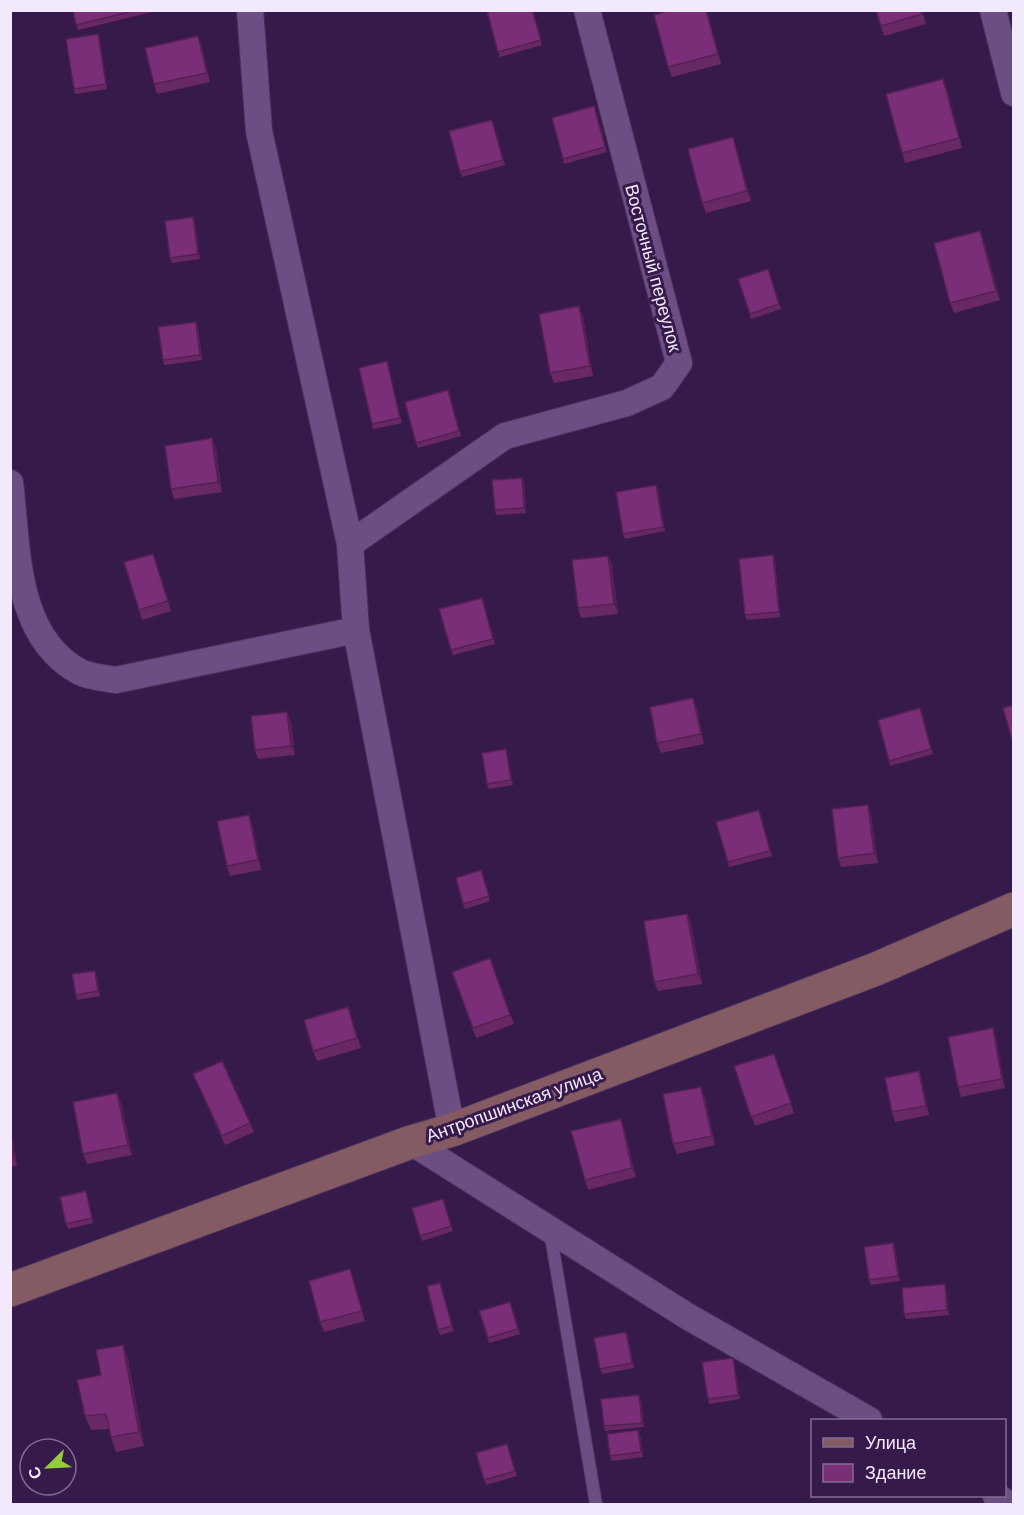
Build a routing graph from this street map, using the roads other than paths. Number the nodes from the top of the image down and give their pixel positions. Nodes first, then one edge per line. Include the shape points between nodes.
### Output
1 (250, 10) edge
2 (588, 10) edge
3 (993, 10) edge
4 (1014, 93) edge
5 (10, 483) edge
6 (14, 540) edge
7 (350, 544) junction
8 (356, 630) junction
9 (1014, 909) edge
10 (452, 1130) junction
11 (411, 1142) junction
12 (549, 1227) junction
13 (10, 1290) edge
14 (867, 1419) edge
15 (596, 1504) edge

1 - 7 street via 259,131
2 - 7 street, Восточный переулок via 679,363 662,387 627,403 505,436
3 - 4 street
5 - 6 street
6 - 8 street via 22,587 36,628 59,658 82,674 116,680
7 - 8 street
8 - 10 street
9 - 10 street, Антропшинская улица via 876,969
10 - 11 street, Антропшинская улица
11 - 12 street
11 - 13 street, Антропшинская улица
12 - 14 street via 687,1316
12 - 15 lane

